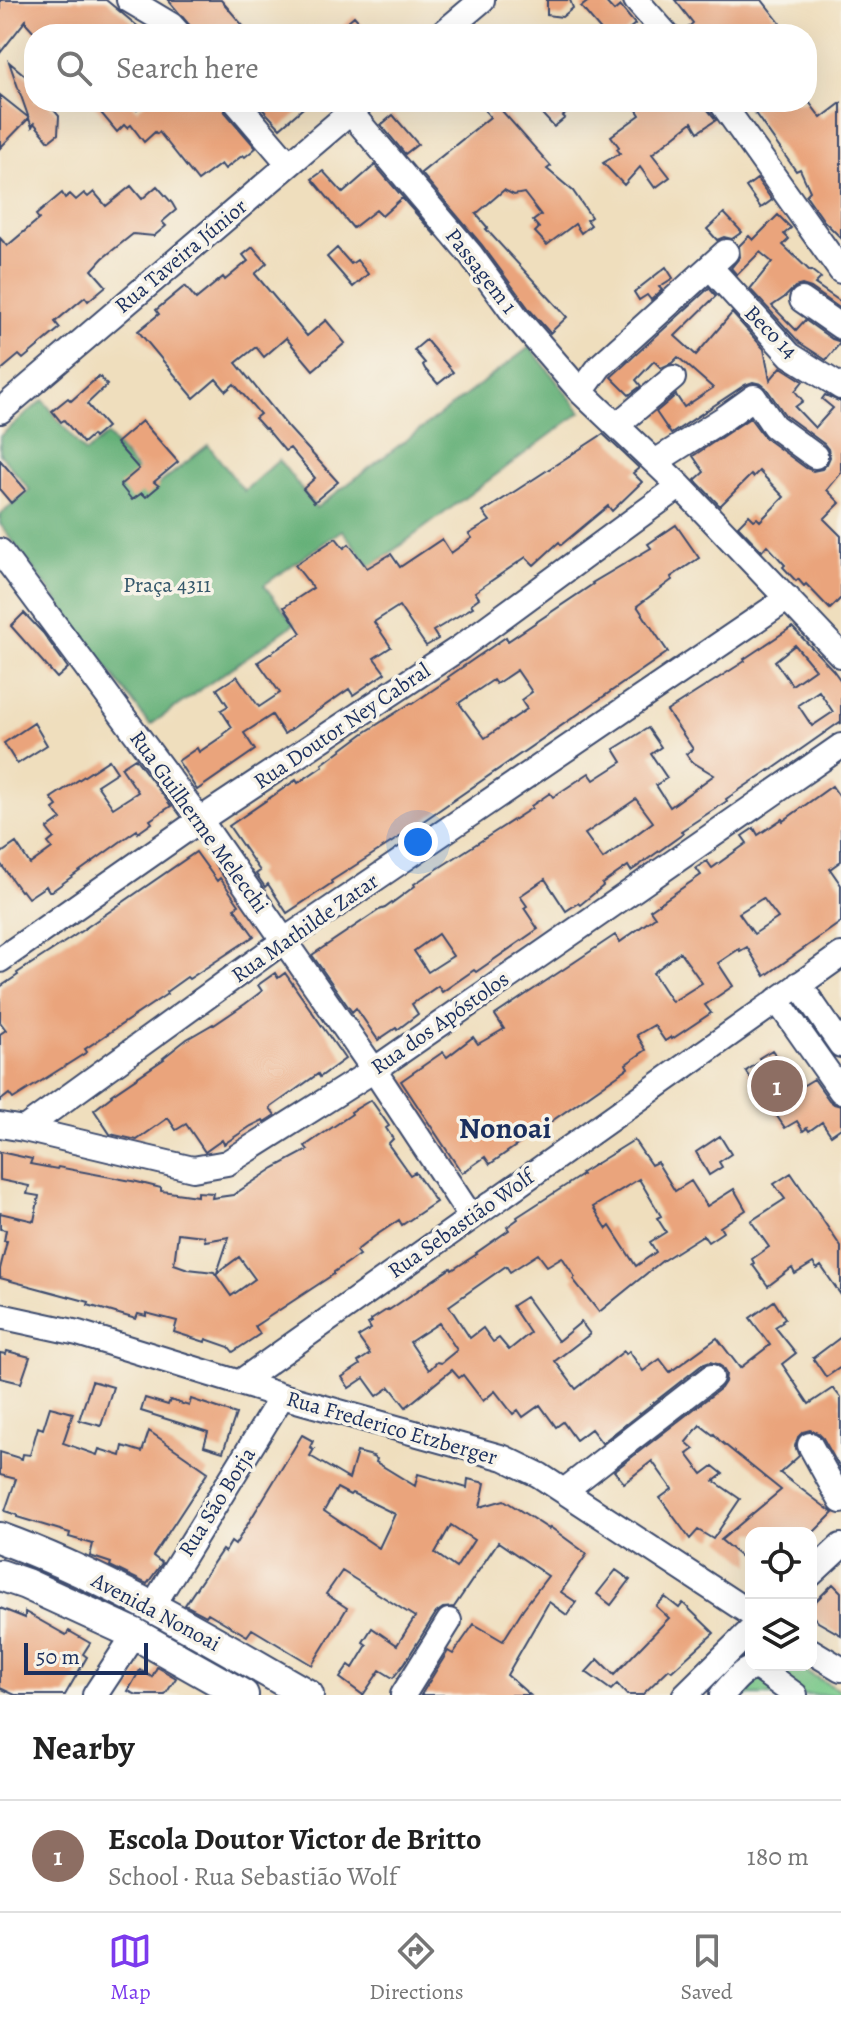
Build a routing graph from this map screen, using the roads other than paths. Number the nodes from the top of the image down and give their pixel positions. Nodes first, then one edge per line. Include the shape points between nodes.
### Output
1 (129, 0) edge
2 (482, 0) edge
3 (636, 0) edge
4 (169, 24) edge
5 (454, 24) edge
6 (657, 24) edge
7 (245, 112) edge
8 (350, 112) edge
9 (360, 112) edge
10 (728, 112) edge
11 (289, 164) junction
12 (841, 271) edge
13 (802, 300) dead end
14 (841, 327) edge
15 (673, 378) dead end
16 (841, 387) edge
17 (581, 392) junction
18 (0, 411) edge
19 (617, 425) junction
20 (815, 456) dead end
21 (655, 462) junction
22 (680, 486) junction
23 (0, 551) edge
24 (788, 598) junction
25 (841, 655) edge
26 (841, 746) edge
27 (200, 820) junction
28 (285, 940) junction
29 (841, 955) edge
30 (0, 960) edge
31 (799, 984) junction
32 (777, 1000) junction
33 (841, 1045) edge
34 (374, 1070) junction
35 (841, 1091) edge
36 (12, 1127) edge
37 (471, 1217) junction
38 (0, 1316) edge
39 (711, 1377) dead end
40 (239, 1383) junction
41 (282, 1396) junction
42 (810, 1445) dead end
43 (564, 1491) junction
44 (841, 1501) edge
45 (0, 1538) edge
46 (841, 1546) edge
47 (817, 1568) edge
48 (0, 1575) edge
49 (152, 1607) junction
50 (745, 1610) edge
51 (449, 1621) dead end
52 (135, 1634) junction
53 (745, 1636) edge
54 (817, 1655) edge
55 (841, 1669) edge
56 (239, 1694) edge
57 (95, 1695) edge
58 (308, 1695) edge
59 (403, 1695) edge
60 (685, 1695) edge
61 (722, 1695) edge
62 (795, 1695) edge

1 - 4 street
2 - 5 street
3 - 6 street
7 - 11 street
8 - 11 street, Rua Taveira Júnior
9 - 17 street, Passagem 1 via 517,318
10 - 12 street
11 - 18 street, Rua Taveira Júnior
13 - 14 street
15 - 19 street
16 - 17 street, Beco 14 via 790,355 718,260 600,366
17 - 19 street, Passagem 1
19 - 21 street, Passagem 1
20 - 21 street via 774,426 754,397
21 - 22 street, Passagem 1
22 - 24 street, Passagem 1
22 - 27 street, Rua Doutor Ney Cabral via 461,647
23 - 27 street, Rua Guilherme Melecchi
24 - 25 street, Passagem 1
24 - 28 street, Rua Mathilde Zatar
26 - 34 street, Rua dos Apóstolos
27 - 28 street, Rua Guilherme Melecchi
27 - 30 street, Rua Doutor Ney Cabral
28 - 34 street, Rua Guilherme Melecchi
28 - 36 street, Rua Mathilde Zatar
29 - 31 street, Rua Sebastião Wolf
31 - 32 street, Rua Sebastião Wolf
31 - 33 street
32 - 35 street
32 - 37 street, Rua Sebastião Wolf
34 - 36 street, Rua dos Apóstolos via 227,1163 193,1169
34 - 37 street, Rua Guilherme Melecchi
37 - 40 street, Rua Sebastião Wolf
38 - 40 street, Rua Frederico Etzberger via 78,1333
39 - 43 street
40 - 41 street, Rua Frederico Etzberger
41 - 43 street, Rua Frederico Etzberger via 504,1458
41 - 49 street, Rua São Borja
42 - 44 street
43 - 50 street, Rua Frederico Etzberger
45 - 49 main road, Avenida Nonoai
46 - 47 street
48 - 52 main road, Avenida Nonoai
49 - 58 main road, Avenida Nonoai
51 - 59 street
52 - 56 main road, Avenida Nonoai
52 - 57 street
53 - 60 street
54 - 55 street
61 - 62 street via 744,1672 757,1667

